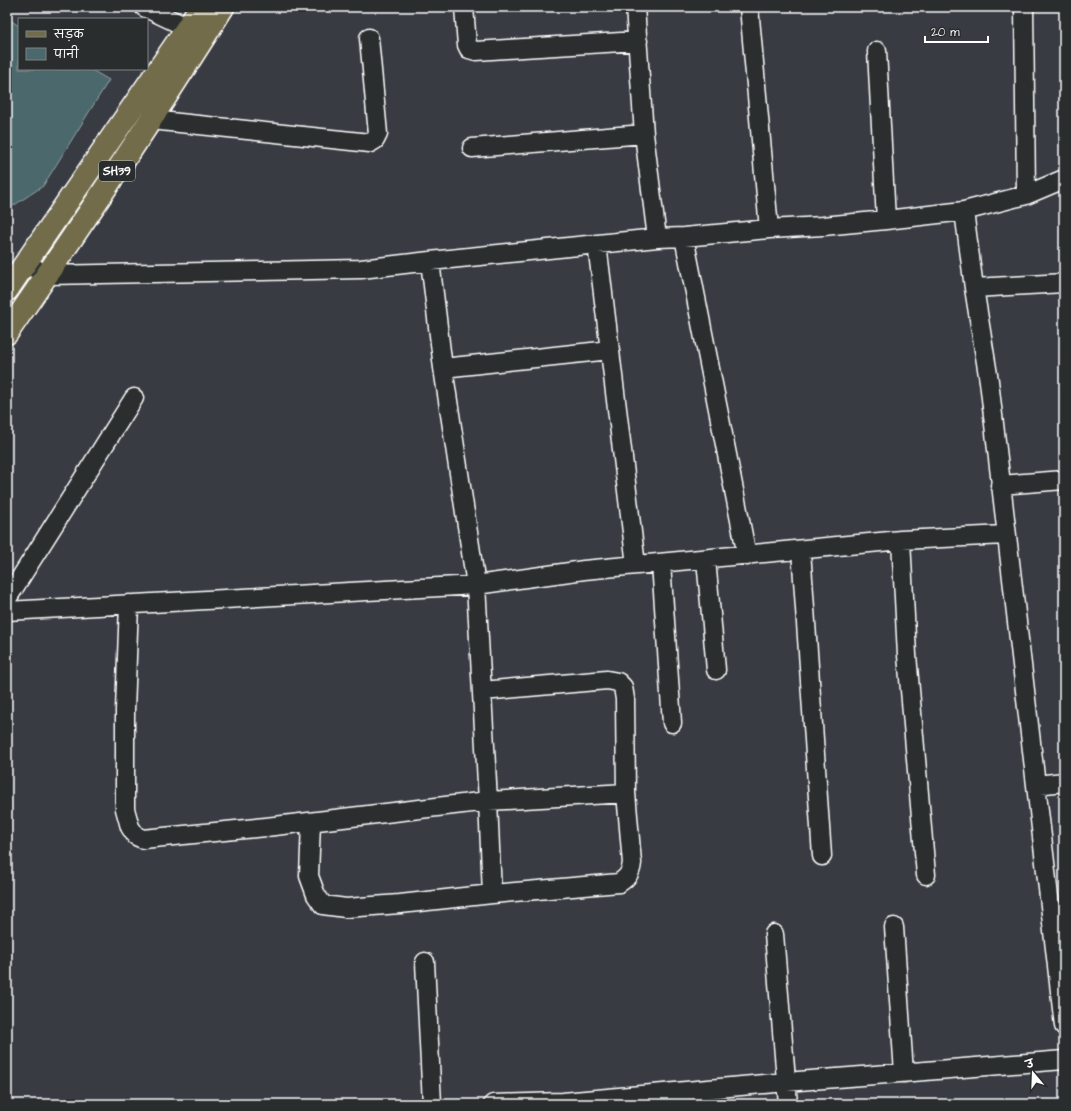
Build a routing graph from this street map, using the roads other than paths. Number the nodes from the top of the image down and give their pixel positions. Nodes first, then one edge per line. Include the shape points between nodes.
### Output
1 (144, 7) edge
2 (200, 7) edge
3 (223, 7) edge
4 (464, 7) edge
5 (635, 7) edge
6 (749, 7) edge
7 (1024, 7) edge
8 (196, 32) junction
9 (369, 38) dead end
10 (638, 41) junction
11 (877, 51) dead end
12 (151, 120) junction
13 (644, 134) junction
14 (472, 148) dead end
15 (1064, 179) edge
16 (1026, 195) junction
17 (964, 211) junction
18 (886, 220) junction
19 (769, 229) junction
20 (684, 237) junction
21 (657, 238) junction
22 (597, 244) junction
23 (430, 261) junction
24 (25, 262) junction
25 (47, 275) junction
26 (1064, 283) edge
27 (974, 288) junction
28 (7, 290) edge
29 (7, 333) edge
30 (610, 350) junction
31 (443, 368) junction
32 (134, 398) dead end
33 (1064, 480) edge
34 (1000, 485) junction
35 (1006, 535) junction
36 (901, 540) junction
37 (802, 550) junction
38 (747, 556) junction
39 (706, 559) junction
40 (661, 563) junction
41 (636, 565) junction
42 (476, 585) junction
43 (7, 599) edge
44 (129, 604) junction
45 (7, 611) edge
46 (716, 670) dead end
47 (482, 691) junction
48 (672, 724) dead end
49 (1064, 782) edge
50 (1036, 785) junction
51 (626, 793) junction
52 (488, 801) junction
53 (311, 822) junction
54 (822, 856) dead end
55 (926, 875) dead end
56 (492, 894) junction
57 (894, 927) dead end
58 (774, 934) dead end
59 (425, 962) dead end
60 (1064, 1026) edge
61 (1064, 1060) edge
62 (904, 1073) junction
63 (786, 1082) junction
64 (432, 1104) edge
65 (493, 1104) edge
66 (788, 1104) edge

1 - 8 street
2 - 8 main road, SH39
3 - 8 main road, SH39
4 - 10 street via 467,45 469,49 476,51
5 - 10 street
6 - 19 street
7 - 16 street
8 - 12 main road, SH39
8 - 24 main road, SH39
9 - 12 street via 378,134 370,143
10 - 13 street
11 - 18 street
12 - 25 main road, SH39
13 - 14 street
13 - 21 street
15 - 16 street
16 - 17 street
17 - 18 street
17 - 27 street
18 - 19 street
19 - 20 street
20 - 21 street
20 - 38 street
21 - 22 street
22 - 23 street
22 - 30 street
23 - 25 street via 361,269
23 - 31 street
24 - 25 street
24 - 28 main road, SH39
25 - 29 main road, SH39
26 - 27 street
27 - 34 street via 989,381
30 - 31 street
30 - 41 street
31 - 42 street
32 - 43 street
33 - 34 street
34 - 35 street
35 - 36 street
35 - 50 street
36 - 37 street
36 - 55 street via 907,655
37 - 38 street
37 - 54 street
38 - 39 street
39 - 40 street
39 - 46 street
40 - 41 street
40 - 48 street
41 - 42 street
42 - 44 street
42 - 47 street
44 - 45 street
44 - 53 street via 125,809 130,827 136,836 144,839
47 - 51 street via 607,680 618,682 623,687 625,699
47 - 52 street
49 - 50 street
50 - 60 street
51 - 52 street
51 - 56 street via 632,863 631,871 626,878 619,883
52 - 53 street
52 - 56 street
53 - 56 street via 309,876 323,905 346,908
57 - 62 street
58 - 63 street
59 - 64 street
61 - 62 street
62 - 63 street
63 - 65 street via 563,1102
63 - 66 street

